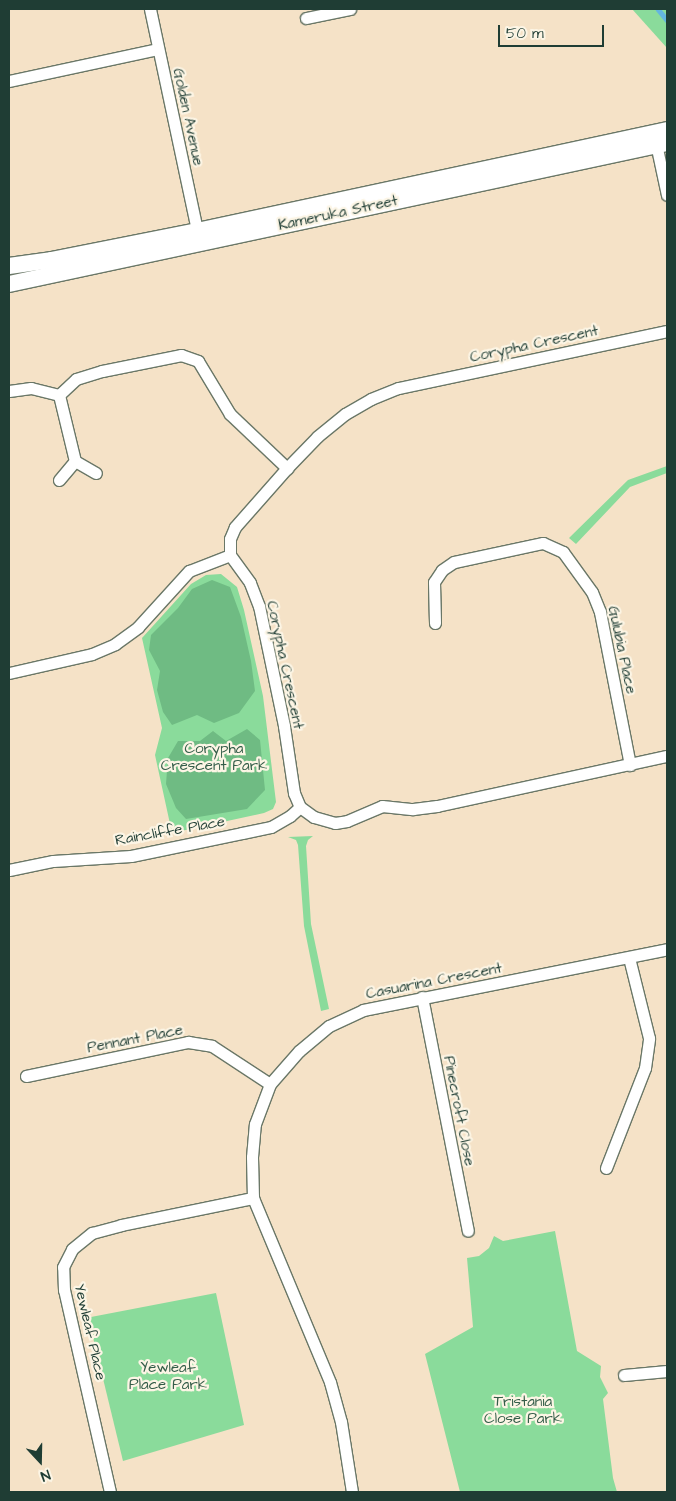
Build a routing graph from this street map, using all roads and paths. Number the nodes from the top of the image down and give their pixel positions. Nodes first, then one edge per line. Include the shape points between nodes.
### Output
1 (150, 9) edge
2 (350, 9) edge
3 (306, 18) dead end
4 (158, 50) junction
5 (9, 82) edge
6 (661, 138) edge
7 (667, 196) edge
8 (197, 231) junction
9 (9, 266) edge
10 (9, 284) edge
11 (667, 331) edge
12 (9, 391) edge
13 (59, 395) junction
14 (75, 461) junction
15 (287, 468) junction
16 (96, 473) dead end
17 (58, 480) dead end
18 (230, 555) junction
19 (436, 623) dead end
20 (9, 673) edge
21 (667, 756) edge
22 (630, 765) junction
23 (300, 807) junction
24 (9, 870) edge
25 (667, 949) edge
26 (629, 958) junction
27 (422, 997) junction
28 (26, 1076) dead end
29 (270, 1084) junction
30 (606, 1168) dead end
31 (253, 1198) junction
32 (468, 1231) dead end
33 (667, 1371) edge
34 (624, 1376) dead end
35 (110, 1492) edge
36 (352, 1492) edge

1 - 4 street, Golden Avenue
2 - 3 street
4 - 5 street
4 - 8 street, Golden Avenue
6 - 7 street
6 - 8 street, Kameruka Street
6 - 10 street, Kameruka Street
8 - 9 street, Kameruka Street
11 - 15 street, Corypha Crescent via 398,388 345,414
12 - 13 street via 31,388
13 - 14 street
13 - 15 street via 76,379 102,370 181,355 198,361 230,414
14 - 16 street
14 - 17 street
15 - 18 street, Corypha Crescent via 235,527 230,539
18 - 20 street via 189,571 138,627 115,644 92,654
18 - 23 street, Corypha Crescent via 250,583 259,606 294,793
19 - 22 street, Gulubia Place via 434,582 442,570 454,562 543,543 564,552 592,592 600,612
21 - 22 street
22 - 23 street via 437,806 413,809 382,806 335,823 314,818
23 - 24 street, Raincliffe Place via 271,827 242,834 131,856 53,862
25 - 26 street, Casuarina Crescent
26 - 27 street, Casuarina Crescent
26 - 30 street via 649,1038 645,1068
27 - 29 street, Casuarina Crescent via 363,1010 330,1026 299,1051
27 - 32 street, Pinecroft Close
28 - 29 street, Pennant Place via 188,1042 212,1046
29 - 31 street, Casuarina Crescent via 255,1124
31 - 35 street, Yewleaf Place via 92,1233 72,1249 63,1267 64,1290
31 - 36 street, Casuarina Crescent via 330,1382 341,1422
33 - 34 street

